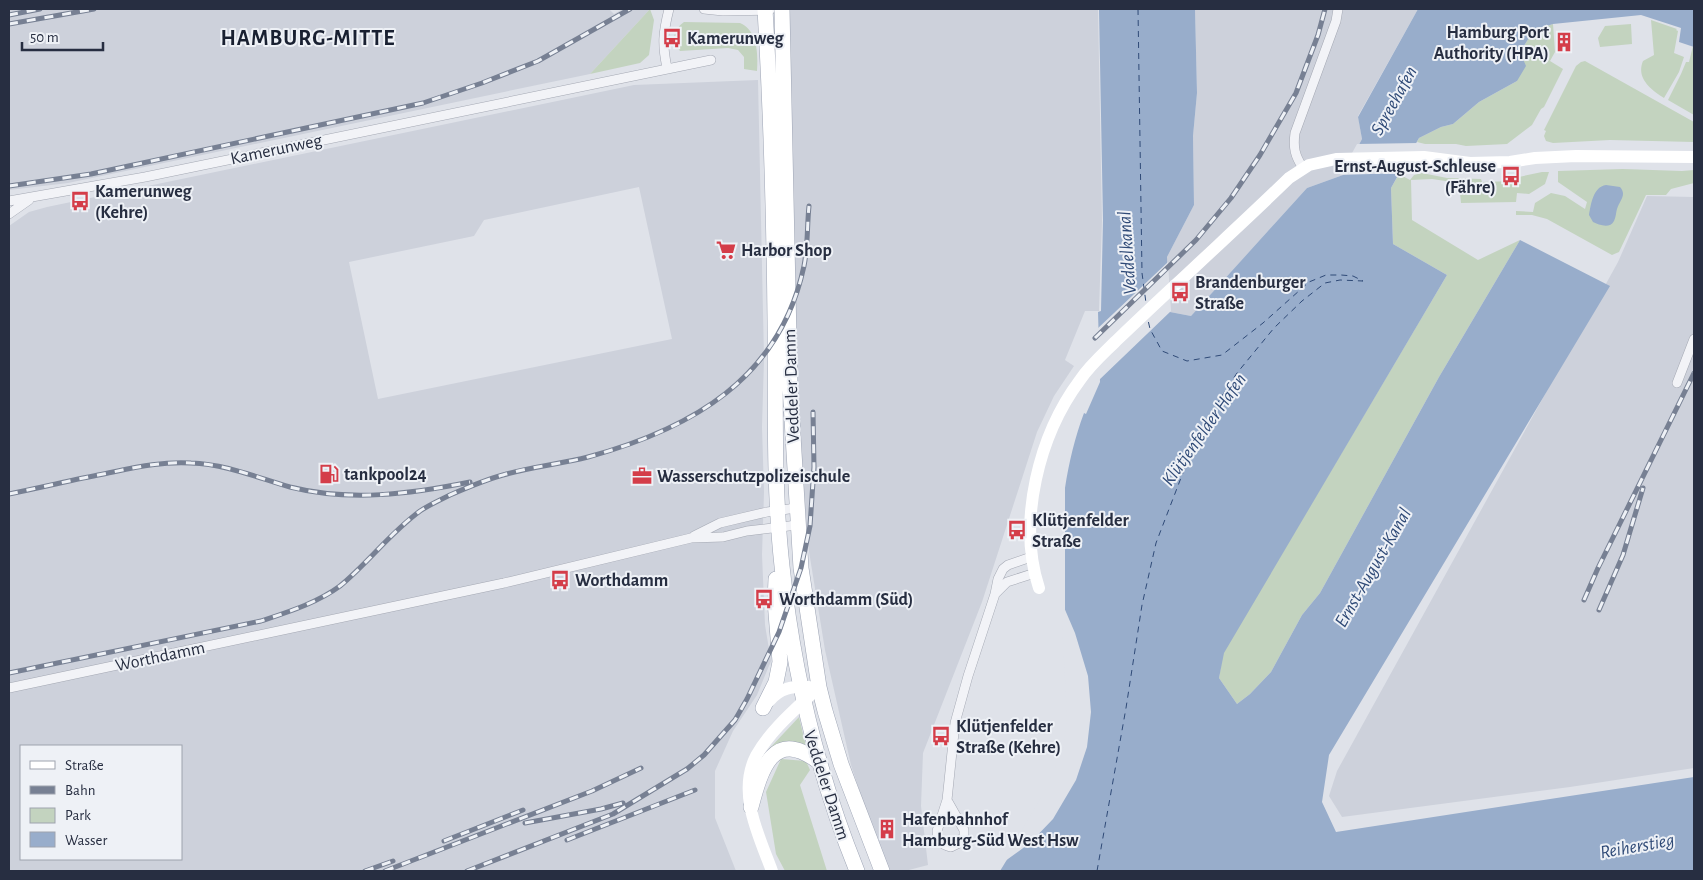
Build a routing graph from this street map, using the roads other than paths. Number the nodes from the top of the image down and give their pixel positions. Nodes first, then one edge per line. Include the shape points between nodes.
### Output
1 (670, 9) edge
2 (704, 9) edge
3 (782, 9) edge
4 (1338, 9) edge
5 (765, 10) edge
6 (711, 60) dead end
7 (667, 68) junction
8 (1694, 156) edge
9 (1303, 168) junction
10 (32, 198) junction
11 (9, 201) edge
12 (9, 214) edge
13 (1694, 339) edge
14 (1677, 382) dead end
15 (796, 508) junction
16 (778, 510) junction
17 (797, 525) junction
18 (779, 527) junction
19 (691, 538) junction
20 (780, 550) junction
21 (1031, 556) junction
22 (1035, 573) junction
23 (1039, 588) dead end
24 (995, 594) junction
25 (800, 687) junction
26 (819, 687) junction
27 (9, 688) edge
28 (803, 702) junction
29 (763, 708) joint
30 (818, 762) junction
31 (948, 800) junction
32 (751, 807) junction
33 (772, 871) edge
34 (856, 871) edge
35 (882, 871) edge

1 - 7 street via 663,46
2 - 5 street
3 - 5 street
3 - 15 main road, Veddeler Damm via 790,386
4 - 9 street via 1295,133 1294,150
5 - 16 main road, Veddeler Damm
6 - 7 street, Kamerunweg
7 - 10 street, Kamerunweg
8 - 9 street via 1586,156 1470,163 1411,157 1319,162
9 - 21 street via 1169,290 1079,380 1064,404 1041,462 1030,517
10 - 11 street, Kamerunweg
10 - 12 street, Kamerunweg
13 - 14 street
15 - 16 street, Worthdamm
15 - 17 main road, Veddeler Damm
16 - 18 main road, Veddeler Damm
16 - 19 street, Worthdamm via 720,523
17 - 18 street, Worthdamm
17 - 26 main road, Veddeler Damm
18 - 19 street, Worthdamm via 723,537
18 - 20 main road, Veddeler Damm
19 - 27 street, Worthdamm via 512,581
20 - 25 main road, Veddeler Damm
20 - 29 main road via 775,601 780,662 776,682
21 - 22 street
21 - 24 street via 1004,569
22 - 23 street
22 - 24 street via 1007,582
24 - 31 street via 955,723
25 - 26 street
25 - 28 main road, Veddeler Damm
25 - 29 street via 783,689
26 - 28 street
26 - 35 main road, Veddeler Damm via 841,764
28 - 30 main road, Veddeler Damm
28 - 32 street via 756,756 749,785
30 - 32 main road via 797,749 779,751 764,768
30 - 34 main road, Veddeler Damm
31 - 31 street via 937,836 942,844 951,847 961,842 964,830
32 - 33 street

